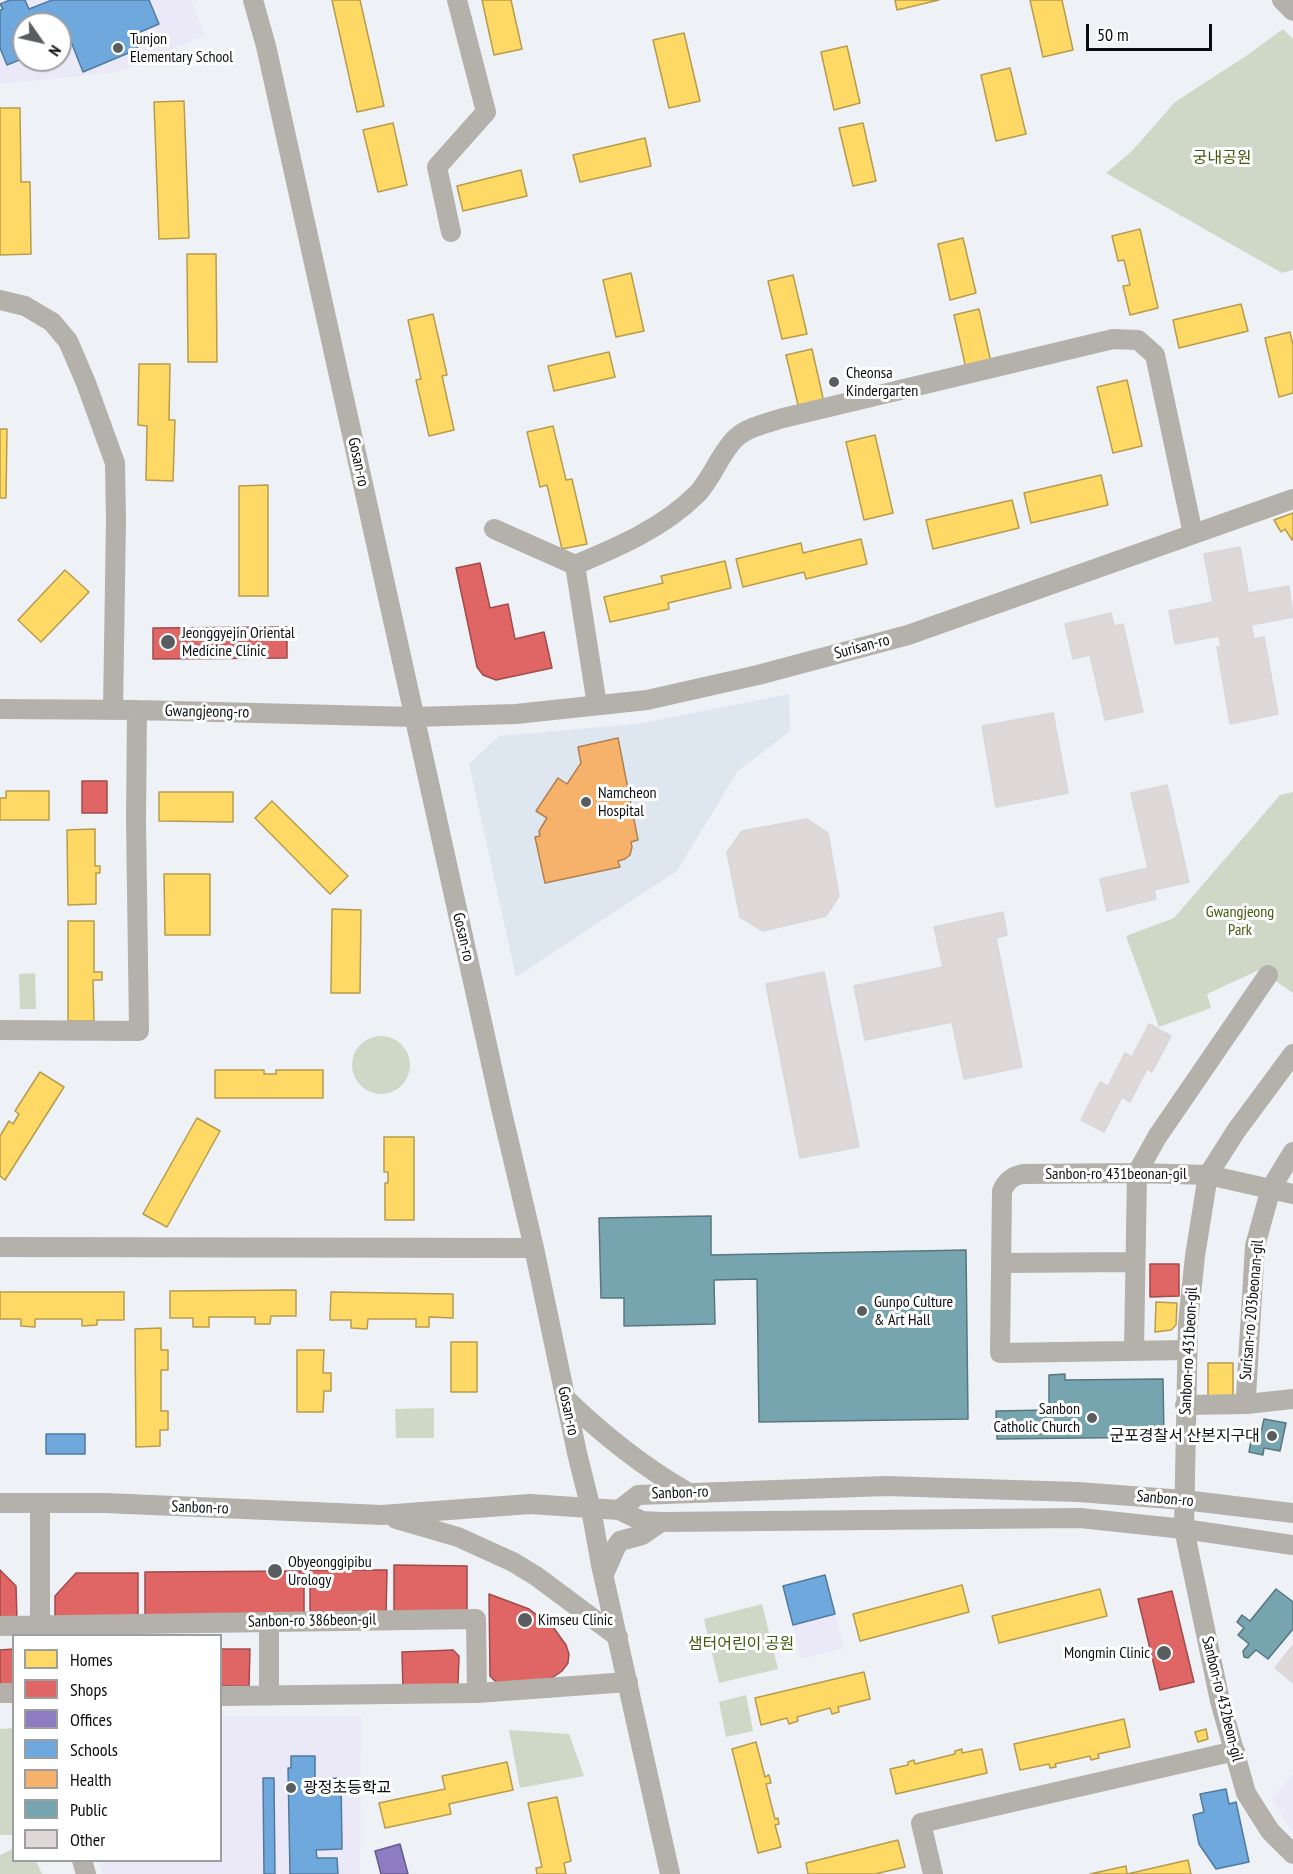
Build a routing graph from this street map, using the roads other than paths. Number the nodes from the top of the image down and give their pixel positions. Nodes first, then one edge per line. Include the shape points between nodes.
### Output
1 (253, 0) edge
2 (457, 0) edge
3 (1282, 0) edge
4 (1293, 11) edge
5 (451, 232) dead end
6 (0, 300) edge
7 (1293, 499) edge
8 (494, 529) dead end
9 (1193, 534) junction
10 (575, 566) junction
11 (597, 705) junction
12 (0, 710) edge
13 (113, 710) junction
14 (137, 710) junction
15 (414, 717) junction
16 (1268, 975) dead end
17 (0, 1030) edge
18 (1293, 1054) edge
19 (1293, 1152) edge
20 (1137, 1173) junction
21 (1208, 1175) junction
22 (1271, 1188) junction
23 (1293, 1194) edge
24 (0, 1247) edge
25 (534, 1248) junction
26 (1135, 1262) junction
27 (1002, 1263) junction
28 (1187, 1350) junction
29 (1134, 1352) junction
30 (565, 1398) junction
31 (1293, 1398) edge
32 (1247, 1404) junction
33 (1185, 1405) junction
34 (687, 1492) junction
35 (1184, 1500) junction
36 (0, 1503) edge
37 (40, 1503) junction
38 (591, 1509) junction
39 (619, 1510) junction
40 (1293, 1513) edge
41 (382, 1515) junction
42 (661, 1522) junction
43 (1184, 1529) junction
44 (1293, 1545) edge
45 (604, 1574) junction
46 (269, 1622) junction
47 (0, 1626) edge
48 (39, 1631) edge
49 (618, 1637) junction
50 (628, 1682) junction
51 (477, 1693) junction
52 (269, 1695) junction
53 (222, 1696) edge
54 (1234, 1751) junction
55 (1293, 1854) edge
56 (670, 1874) edge
57 (933, 1874) edge

1 - 15 street, Gosan-ro
2 - 5 street via 486,112 436,167
3 - 4 street
6 - 13 street via 25,306 52,322 68,341 115,463
7 - 9 street, Surisan-ro
8 - 10 street
9 - 10 street via 1155,355 1138,340 1113,339 758,425 736,438 698,493 665,521 620,547
9 - 11 street, Surisan-ro via 908,634 758,675 647,700
10 - 11 street
11 - 15 street, Surisan-ro via 516,714
12 - 13 street, Gwangjeong-ro
13 - 14 street, Gwangjeong-ro
14 - 15 street, Gwangjeong-ro
14 - 17 street via 139,1032
15 - 25 street, Gosan-ro
16 - 20 street via 1157,1137
18 - 21 street, Sanbon-ro 431beon-gil
19 - 22 street, Surisan-ro 203beonan-gil
20 - 21 street, Sanbon-ro 431beonan-gil
20 - 26 street
20 - 27 street, Sanbon-ro 431beonan-gil via 1023,1174 1010,1179 1002,1191
21 - 22 street
21 - 28 street, Sanbon-ro 431beon-gil via 1195,1256
22 - 23 street
22 - 32 street, Surisan-ro 203beonan-gil via 1255,1246
24 - 25 street
25 - 30 street, Gosan-ro
26 - 27 street
26 - 29 street
27 - 29 street via 1000,1353
28 - 29 street
28 - 33 street, Sanbon-ro 431beon-gil
30 - 34 street via 640,1463
30 - 38 street, Gosan-ro
31 - 32 street
32 - 33 street
33 - 35 street, Sanbon-ro 431beon-gil
34 - 35 street, Sanbon-ro via 886,1486 1078,1492
34 - 39 street, Sanbon-ro via 638,1495
35 - 40 street, Sanbon-ro
35 - 43 street, Sanbon-ro 431beon-gil
36 - 37 street, Sanbon-ro
37 - 41 street, Sanbon-ro
37 - 48 street
38 - 39 street, Sanbon-ro
38 - 41 street, Sanbon-ro via 530,1504
38 - 45 street, Gosan-ro
39 - 42 street via 642,1521
41 - 49 street via 458,1538 513,1562
42 - 43 street via 1080,1518
42 - 45 street via 642,1535 620,1541
43 - 44 street
43 - 54 street, Sanbon-ro 432beon-gil
45 - 49 street, Gosan-ro
46 - 48 street, Sanbon-ro 386beon-gil
46 - 51 street, Sanbon-ro 386beon-gil via 476,1619
46 - 52 street
47 - 48 street, Sanbon-ro 386beon-gil
49 - 50 street, Gosan-ro
50 - 51 street
50 - 56 street, Gosan-ro
51 - 52 street
52 - 53 street
54 - 55 street, Sanbon-ro 432beon-gil via 1246,1792 1270,1831
54 - 57 street via 921,1823

